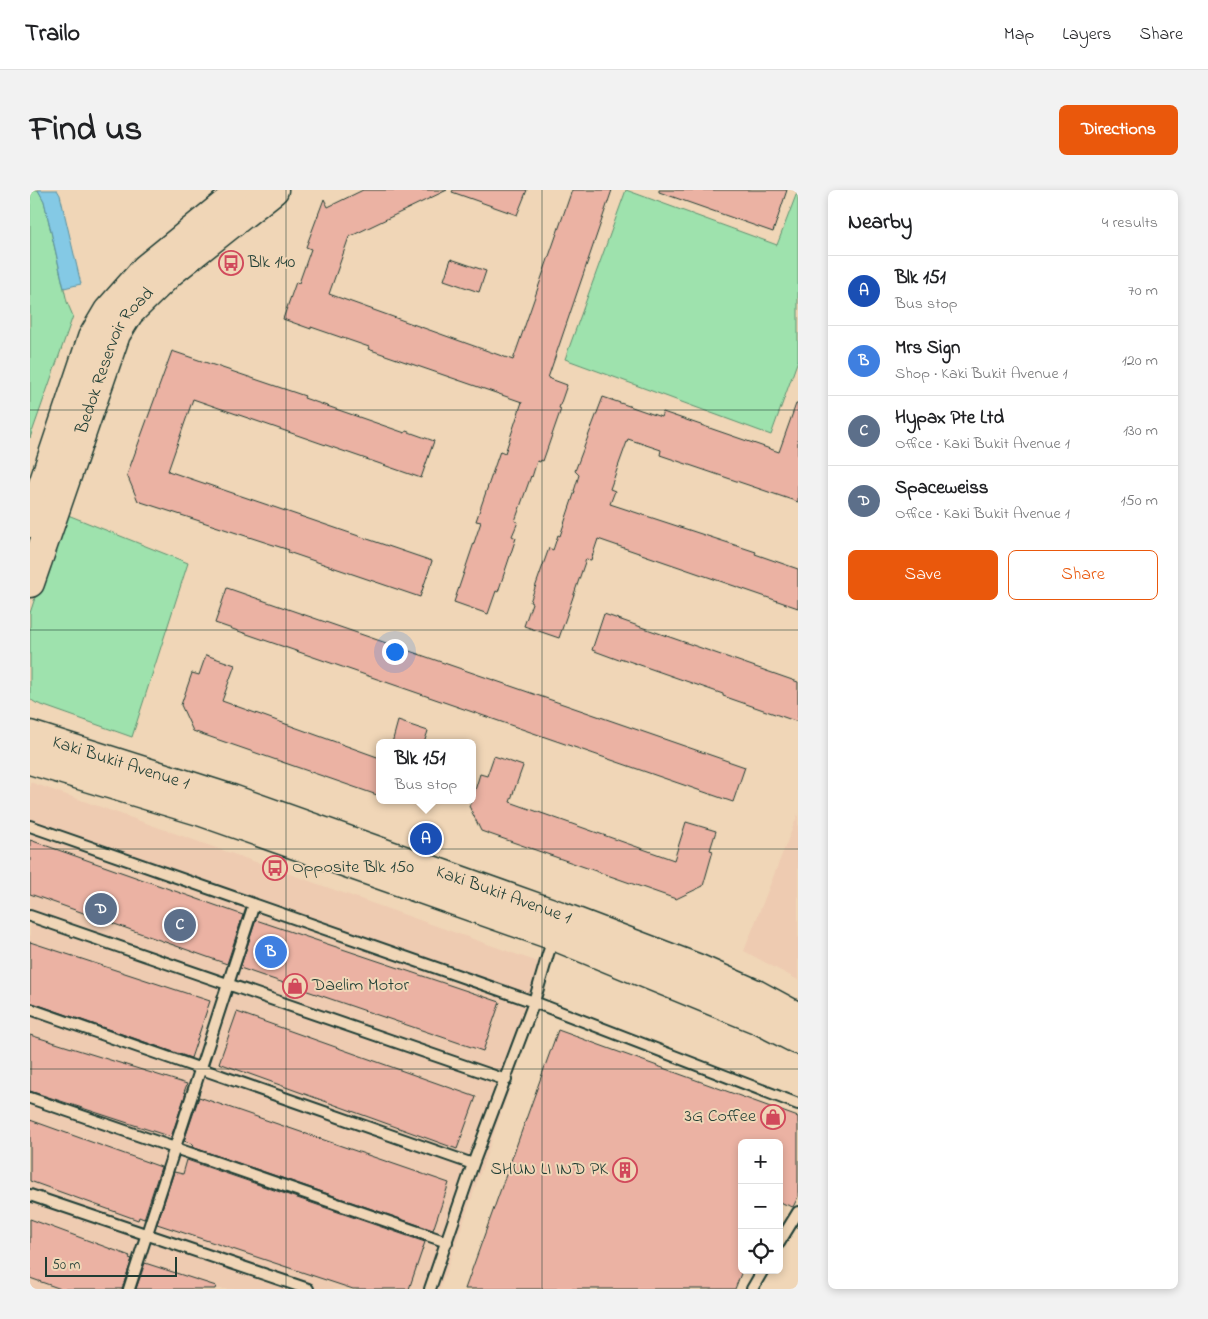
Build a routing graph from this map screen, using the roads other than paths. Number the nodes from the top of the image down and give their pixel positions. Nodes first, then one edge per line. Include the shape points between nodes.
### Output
1 (242, 190) edge
2 (274, 190) edge
3 (30, 523) edge
4 (30, 583) edge
5 (30, 735) edge
6 (30, 760) edge
7 (30, 826) edge
8 (254, 904) junction
9 (30, 916) edge
10 (554, 936) junction
11 (228, 984) junction
12 (534, 1002) junction
13 (30, 1009) edge
14 (798, 1017) edge
15 (798, 1040) edge
16 (200, 1069) junction
17 (506, 1080) junction
18 (30, 1098) edge
19 (798, 1104) edge
20 (174, 1149) junction
21 (473, 1164) junction
22 (30, 1195) edge
23 (798, 1212) edge
24 (146, 1235) junction
25 (783, 1236) edge
26 (447, 1242) junction
27 (761, 1274) edge
28 (129, 1289) edge
29 (308, 1289) edge
30 (430, 1289) edge
31 (752, 1289) edge

1 - 3 main road, Bedok Reservoir Road via 146,268 108,311 90,346
2 - 4 main road, Bedok Reservoir Road via 172,271 129,313 116,334
5 - 14 main road, Kaki Bukit Avenue 1 via 232,799 558,914 705,972
6 - 10 main road, Kaki Bukit Avenue 1 via 199,811
7 - 8 lane
8 - 11 lane
8 - 12 lane
9 - 11 lane
10 - 12 lane
10 - 15 main road, Kaki Bukit Avenue 1 via 759,1020
11 - 16 lane
11 - 17 lane
12 - 17 lane
12 - 19 lane
13 - 16 lane
16 - 20 lane
16 - 21 lane
17 - 21 lane
18 - 20 lane
20 - 24 lane
20 - 26 lane
21 - 26 lane
22 - 24 lane
23 - 25 lane
24 - 28 lane
24 - 29 lane
26 - 30 lane
27 - 31 lane

